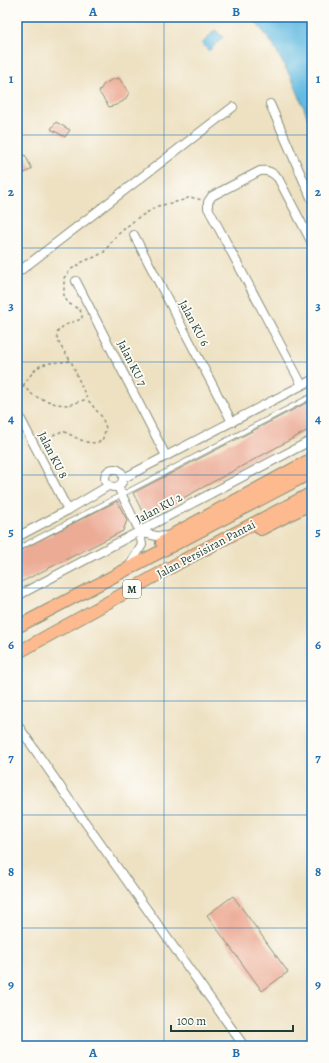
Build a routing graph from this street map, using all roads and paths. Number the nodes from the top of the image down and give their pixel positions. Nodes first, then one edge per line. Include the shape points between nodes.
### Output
1 (270, 104) dead end
2 (233, 107) dead end
3 (312, 200) edge
4 (208, 202) junction
5 (134, 235) dead end
6 (312, 243) edge
7 (17, 274) edge
8 (76, 281) dead end
9 (71, 361) junction
10 (312, 380) edge
11 (17, 382) edge
12 (302, 385) junction
13 (23, 386) junction
14 (312, 396) edge
15 (87, 399) junction
16 (17, 412) edge
17 (232, 422) junction
18 (53, 435) dead end
19 (312, 440) edge
20 (166, 456) junction
21 (312, 459) edge
22 (312, 472) edge
23 (124, 478) junction
24 (108, 486) junction
25 (118, 487) junction
26 (312, 493) edge
27 (122, 495) junction
28 (312, 503) edge
29 (68, 510) junction
30 (140, 532) junction
31 (176, 533) junction
32 (17, 537) edge
33 (17, 549) edge
34 (184, 560) junction
35 (127, 568) junction
36 (17, 596) edge
37 (17, 627) edge
38 (17, 653) edge
39 (17, 724) edge
40 (312, 1043) edge
41 (244, 1046) edge
42 (304, 1046) edge

1 - 3 street
2 - 7 street
4 - 6 street via 212,196 260,171 274,173
4 - 9 path via 190,198 158,206 116,236 104,252 70,270 64,278 64,296 68,303 80,310 82,319 62,326 57,331 57,339
4 - 12 street via 208,208
5 - 17 street, Jalan KU 6
8 - 20 street, Jalan KU 7
9 - 13 path via 43,364 33,371
9 - 15 path
10 - 12 street
11 - 13 path
12 - 17 street
13 - 15 path via 34,396 56,404 69,405
14 - 27 lane
15 - 18 path via 102,416 106,428 102,441 96,444 85,442 63,431
16 - 29 street, Jalan KU 8
17 - 20 street
19 - 30 street, Jalan KU 2
20 - 23 street
21 - 31 main road
22 - 35 main road, Jalan Persisiran Pantai / M
23 - 24 street via 119,470 110,470 105,477
23 - 25 street
24 - 25 street
24 - 29 street
25 - 27 street
26 - 34 main road, Jalan Persisiran Pantai / M
27 - 30 street
27 - 33 lane
28 - 34 main road via 234,543
29 - 32 street
30 - 31 street via 161,537
30 - 35 street via 142,545
30 - 36 street, Jalan KU 2
31 - 35 main road
34 - 38 main road, Jalan Persisiran Pantai / M
35 - 37 main road, Jalan Persisiran Pantai / M
39 - 41 street
40 - 42 lane

